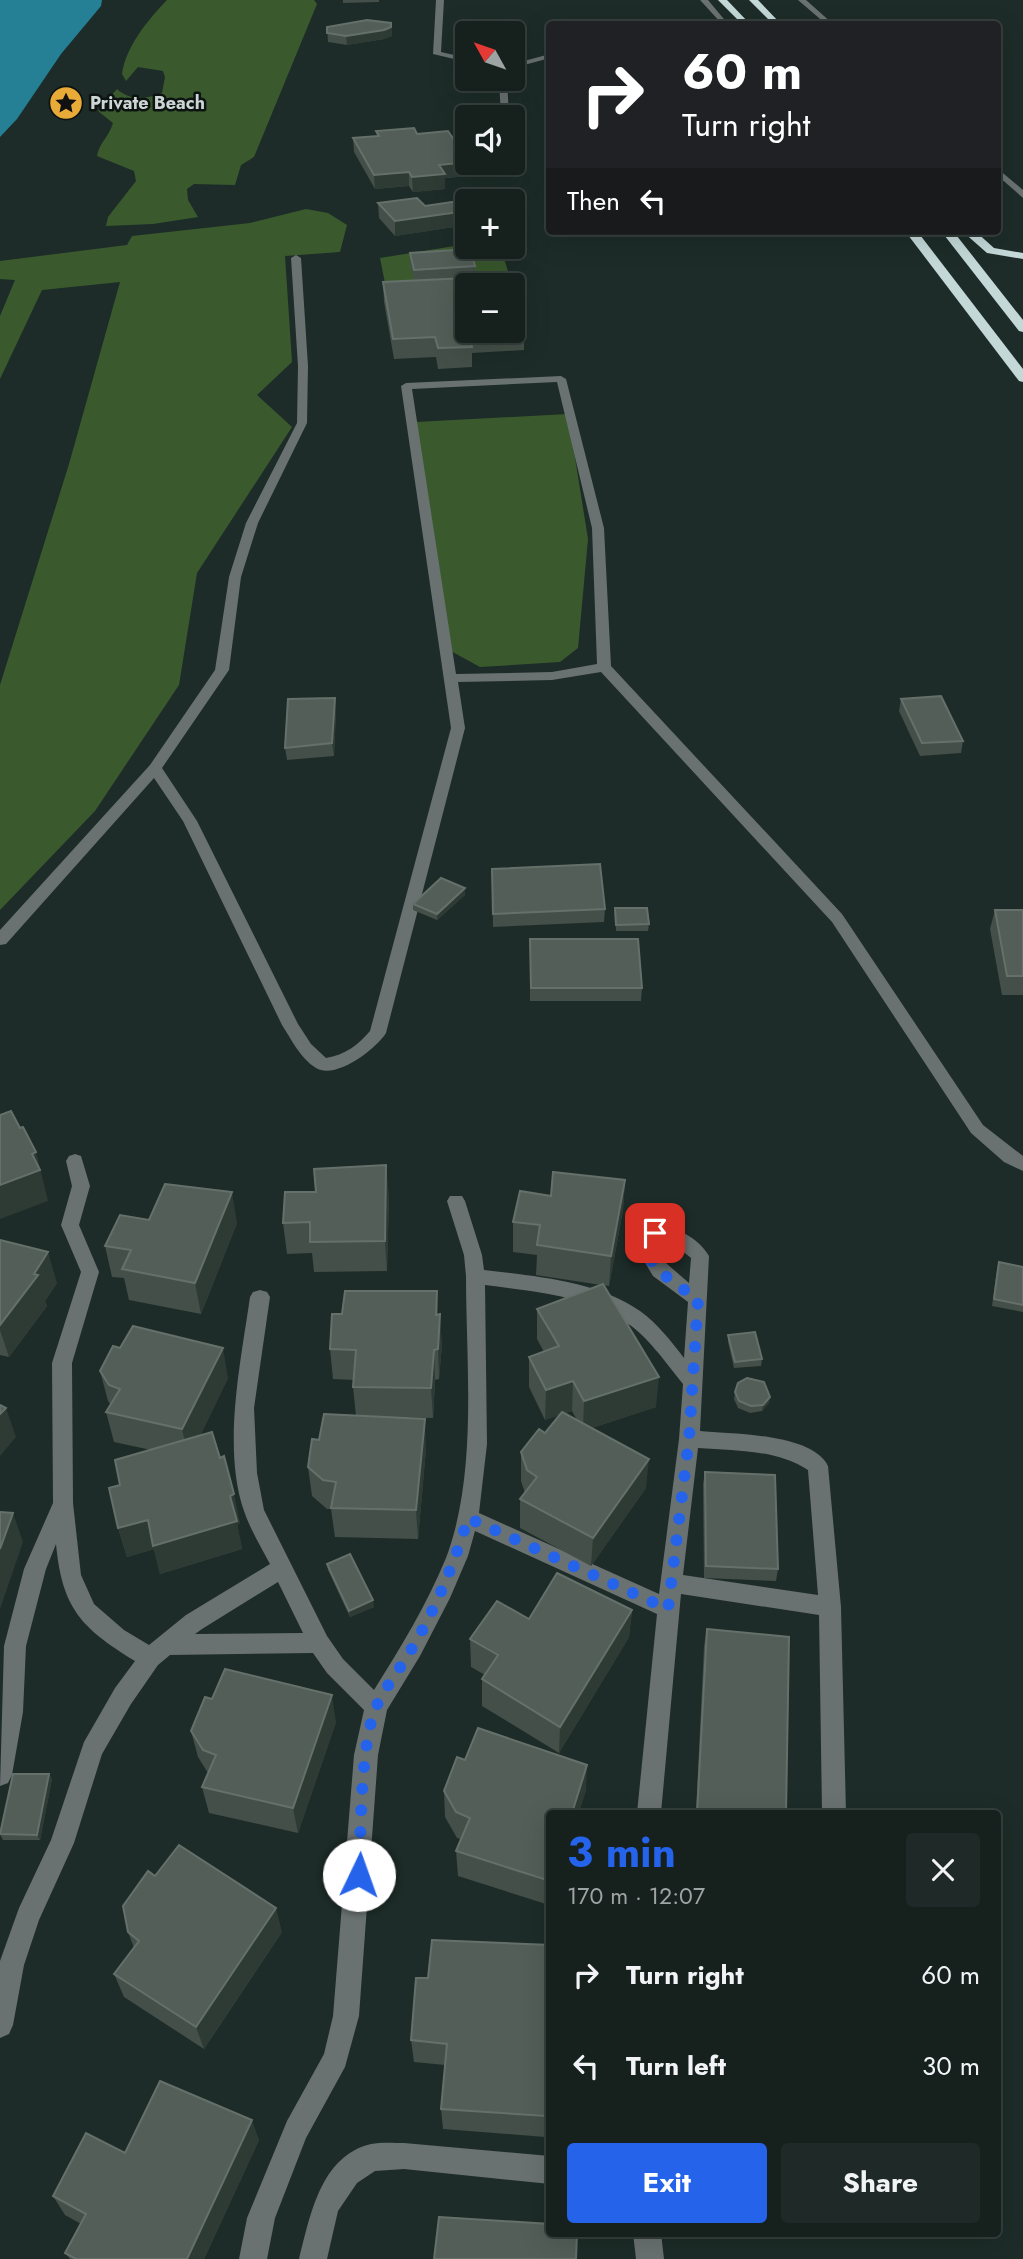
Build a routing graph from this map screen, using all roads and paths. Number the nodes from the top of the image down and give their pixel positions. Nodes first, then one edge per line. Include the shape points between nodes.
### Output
1 (440, 0) edge
2 (704, 0) edge
3 (722, 0) edge
4 (753, 0) edge
5 (802, 0) edge
6 (722, 21) edge
7 (743, 21) edge
8 (774, 21) edge
9 (826, 21) edge
10 (546, 57) edge
11 (455, 58) edge
12 (525, 62) edge
13 (1001, 175) edge
14 (1023, 195) edge
15 (914, 235) edge
16 (950, 235) edge
17 (973, 235) edge
18 (1023, 256) edge
19 (296, 258) dead end
20 (1023, 328) edge
21 (1023, 379) edge
22 (604, 667) junction
23 (452, 678) junction
24 (155, 768) junction
25 (0, 940) edge
26 (75, 1161) dead end
27 (1023, 1164) edge
28 (456, 1201) dead end
29 (475, 1276) junction
30 (260, 1297) dead end
31 (698, 1299) dead end
32 (693, 1382) junction
33 (689, 1439) junction
34 (63, 1503) junction
35 (468, 1518) junction
36 (284, 1567) junction
37 (672, 1583) junction
38 (830, 1607) junction
39 (668, 1609) junction
40 (319, 1643) junction
41 (158, 1652) junction
42 (376, 1707) junction
43 (0, 1775) edge
44 (649, 1810) edge
45 (834, 1810) edge
46 (0, 2025) edge
47 (546, 2170) edge
48 (647, 2237) edge
49 (253, 2259) edge
50 (313, 2259) edge
51 (650, 2259) edge

1 - 11 street via 437,54
2 - 6 street
3 - 7 highway
4 - 8 highway
5 - 9 street
10 - 12 street
13 - 14 street
15 - 21 highway
16 - 20 highway
17 - 18 highway via 991,250
19 - 24 street via 302,423 248,534 235,577 222,670
22 - 23 street via 552,676
22 - 23 street via 598,528 561,379 406,387
22 - 27 street via 837,918 977,1129
23 - 24 street via 458,728 378,1033 361,1053 343,1062 322,1064 290,1025 190,821
24 - 25 street
26 - 34 street via 81,1186 70,1225 90,1272 62,1363
28 - 29 street
29 - 32 street via 608,1303 632,1316
29 - 35 street via 477,1444
30 - 36 street via 244,1408 247,1472 254,1510
31 - 32 street
32 - 33 street
33 - 37 street
33 - 38 street via 785,1449 818,1466
34 - 41 street via 70,1575 82,1604 116,1637
34 - 43 street via 35,1569 15,1646 12,1712
35 - 39 street
35 - 42 street via 442,1591
36 - 40 street
36 - 41 street via 194,1622
37 - 38 street
37 - 39 street
38 - 45 street
39 - 44 street
40 - 41 street
40 - 42 street
41 - 46 street via 123,1696 92,1750 62,1843 10,1965
42 - 49 street via 366,1755 346,2016 336,2058 296,2130 261,2218
47 - 50 street via 404,2156 370,2158 347,2173 326,2206
48 - 51 street

